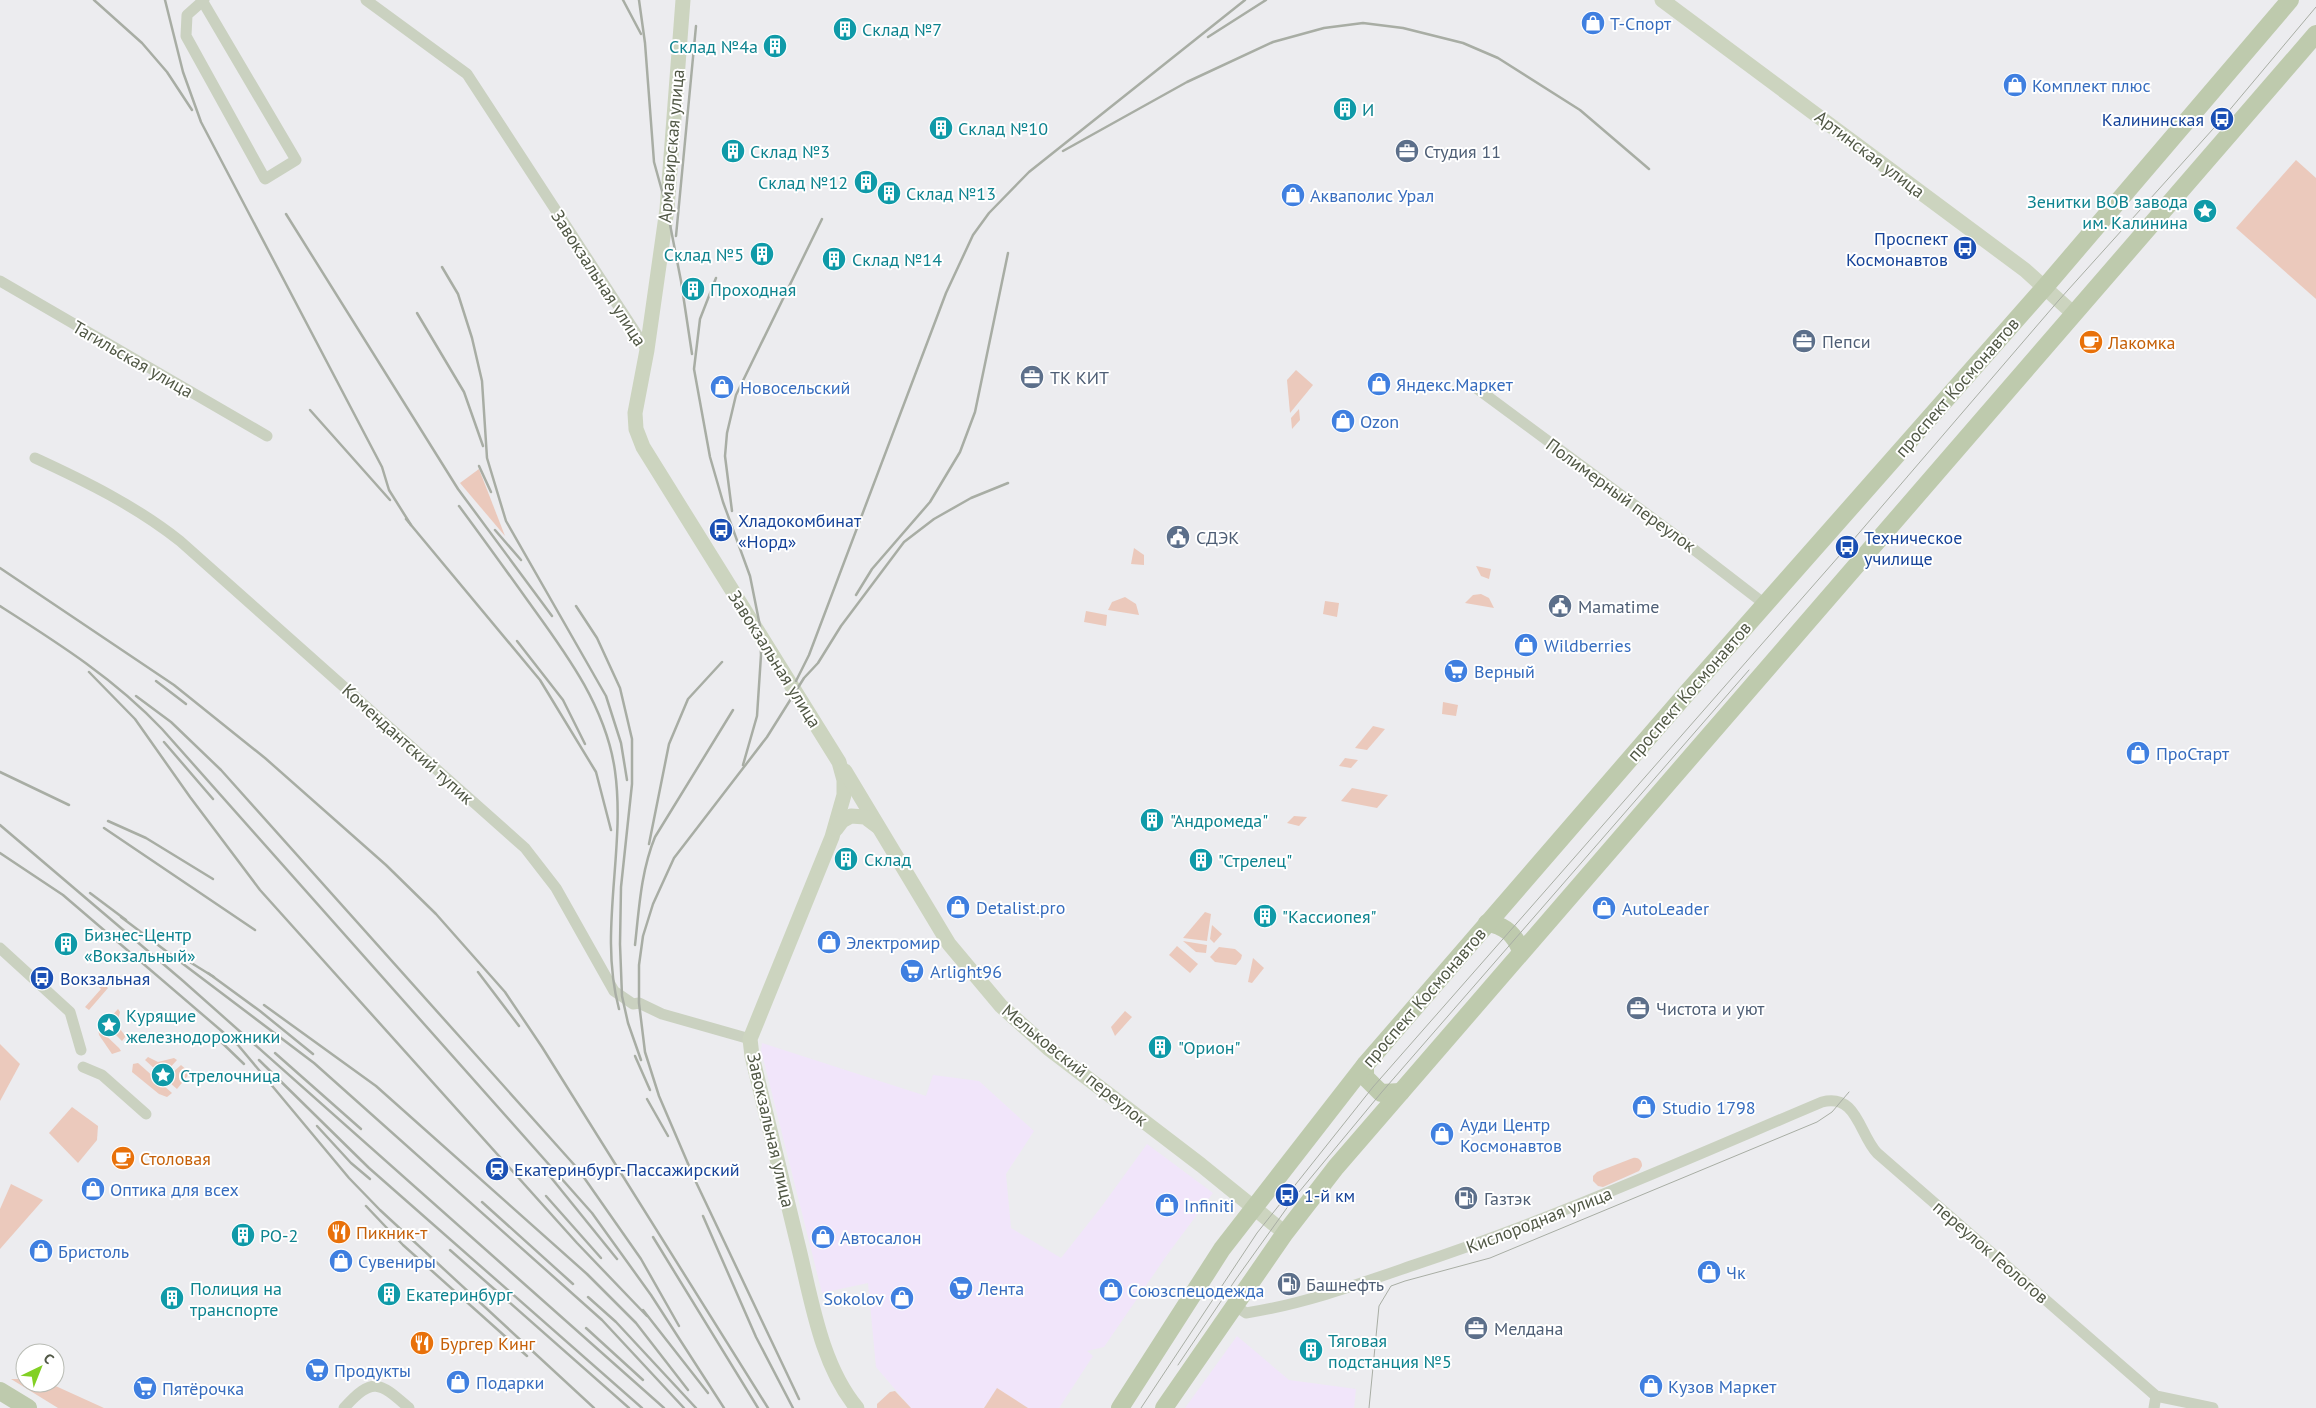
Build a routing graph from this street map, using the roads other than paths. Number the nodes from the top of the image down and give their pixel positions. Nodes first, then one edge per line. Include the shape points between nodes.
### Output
1 (366, 0) edge
2 (683, 0) edge
3 (1662, 0) edge
4 (2290, 0) edge
5 (204, 1) edge
6 (2316, 34) edge
7 (0, 281) edge
8 (2045, 286) junction
9 (2074, 314) junction
10 (647, 350) junction
11 (1475, 387) dead end
12 (267, 436) dead end
13 (35, 458) dead end
14 (1766, 605) junction
15 (839, 762) junction
16 (884, 834) junction
17 (832, 837) junction
18 (1487, 923) junction
19 (0, 948) edge
20 (1521, 951) junction
21 (750, 1039) junction
22 (82, 1050) dead end
23 (1365, 1065) junction
24 (83, 1067) dead end
25 (1401, 1092) junction
26 (1837, 1101) joint
27 (146, 1114) dead end
28 (1253, 1207) junction
29 (1285, 1233) junction
30 (1234, 1305) junction
31 (0, 1391) edge
32 (2156, 1396) junction
33 (28, 1408) edge
34 (344, 1408) edge
35 (409, 1408) edge
36 (857, 1408) edge
37 (1120, 1408) edge
38 (1164, 1408) edge
39 (2154, 1408) edge
40 (2213, 1408) edge

1 - 10 street, Завокзальная улица via 467,74
2 - 10 main road, Армавирская улица via 667,209
3 - 8 main road, Артинская улица
4 - 8 main road, проспект Космонавтов
5 - 5 street via 187,15 186,36 265,179 296,160
6 - 9 main road
7 - 12 street, Тагильская улица
8 - 9 main road, Артинская улица
8 - 14 main road, проспект Космонавтов
9 - 20 main road
10 - 15 main road, Завокзальная улица via 634,413 643,447
11 - 14 street, Полимерный переулок
13 - 21 street, Комендантский тупик via 84,481 180,540 525,848 556,888 614,991 633,1004 639,1003 662,1014
14 - 18 main road, проспект Космонавтов
15 - 16 main road, Мельковский переулок
15 - 17 main road, Завокзальная улица via 844,795
16 - 17 main road via 865,817 851,816 842,821
16 - 28 main road, Мельковский переулок via 949,944 1001,1006 1048,1048
17 - 21 main road, Завокзальная улица
18 - 20 main road via 1510,932
18 - 23 main road, проспект Космонавтов
19 - 22 street via 70,1012
20 - 25 main road
21 - 36 main road, Завокзальная улица via 830,1363
23 - 25 main road via 1365,1077 1381,1093
23 - 28 main road, проспект Космонавтов
24 - 27 street via 102,1075
25 - 29 main road via 1336,1167
26 - 30 street, Кислородная улица via 1822,1102 1593,1200 1472,1247 1271,1309 1246,1313
26 - 32 street, переулок Геологов via 1854,1110 1864,1135 1877,1153
28 - 29 main road, Мельковский переулок
28 - 37 main road, проспект Космонавтов via 1222,1249
29 - 30 main road
30 - 38 main road
31 - 33 main road
32 - 39 street
32 - 40 street
34 - 35 street via 362,1390 376,1386 386,1388

